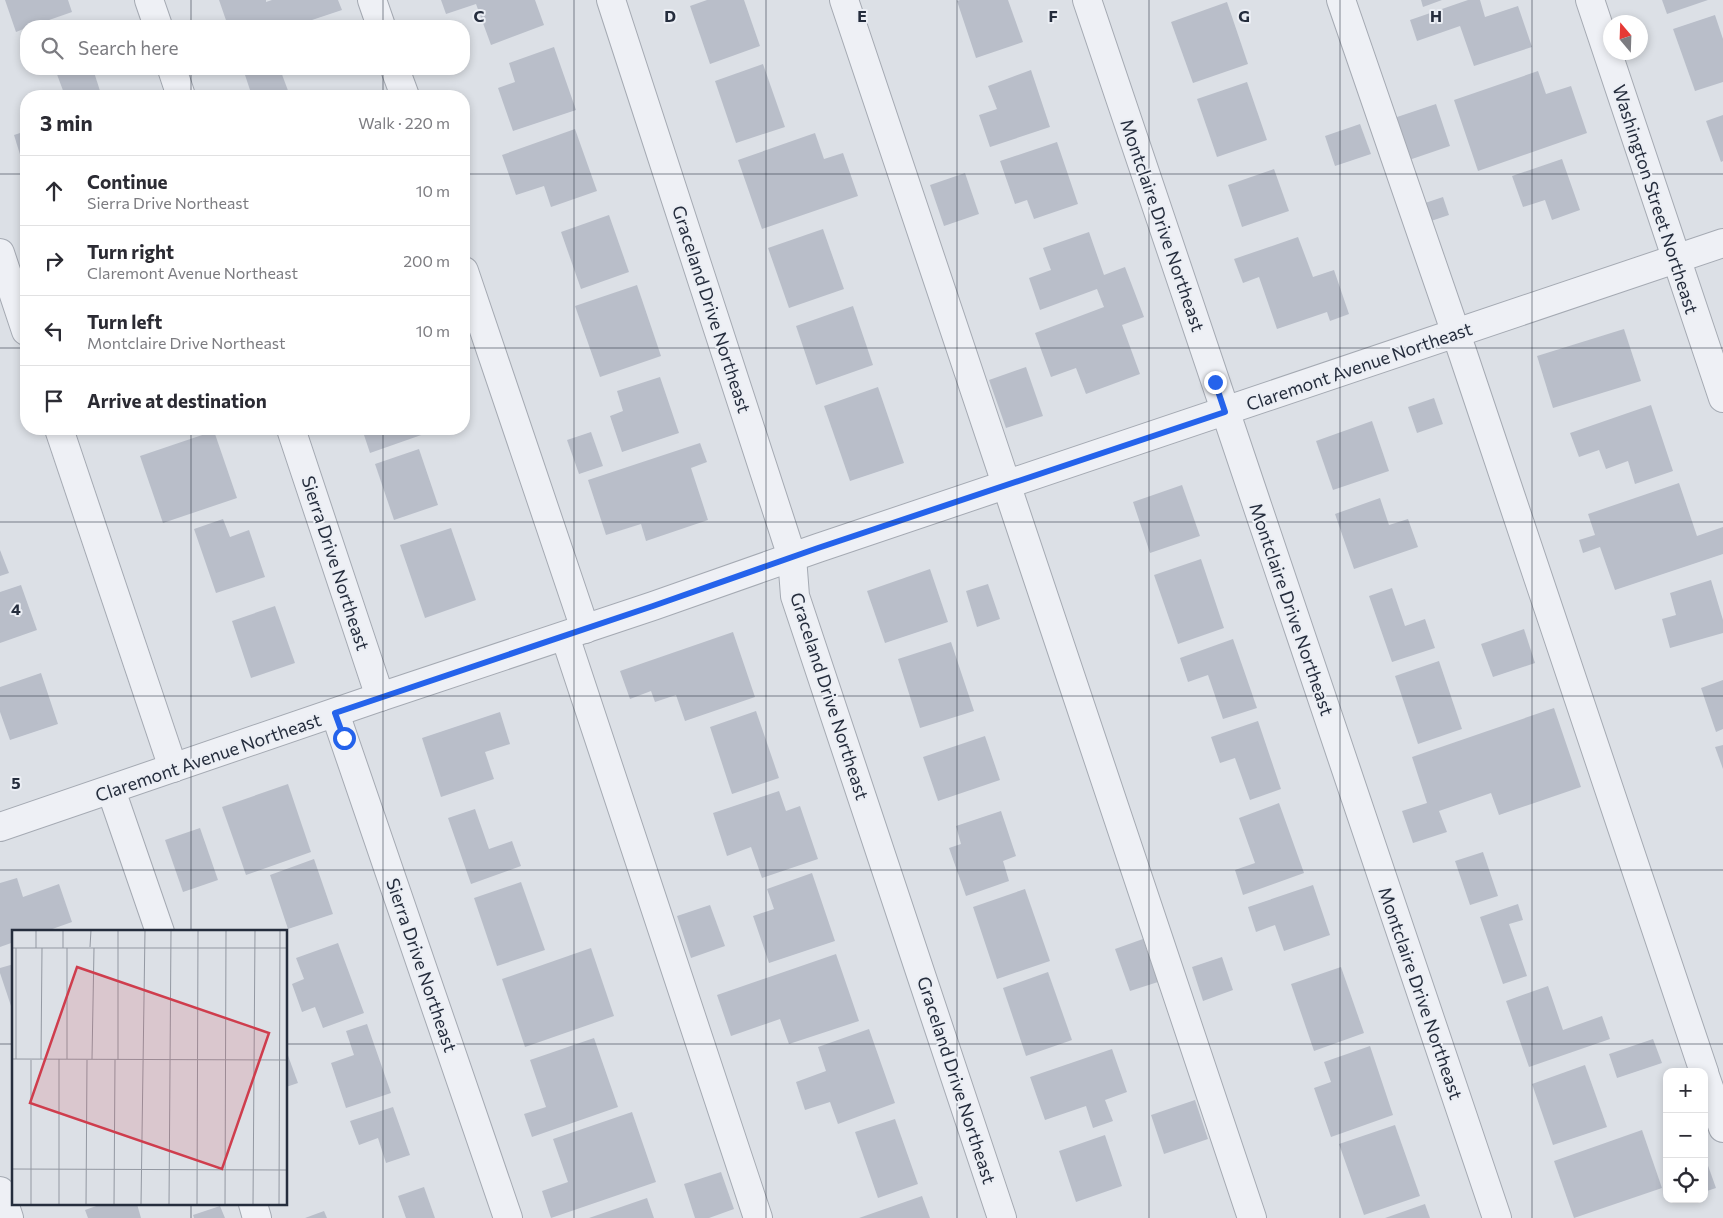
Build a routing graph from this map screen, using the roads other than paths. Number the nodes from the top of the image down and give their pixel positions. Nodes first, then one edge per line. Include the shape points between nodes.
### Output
1 (149, 0) edge
2 (372, 0) edge
3 (611, 0) edge
4 (844, 0) edge
5 (1087, 0) edge
6 (1341, 0) edge
7 (1590, 0) edge
8 (156, 20) edge
9 (379, 20) edge
10 (174, 75) edge
11 (397, 75) edge
12 (179, 90) edge
13 (403, 90) edge
14 (1723, 242) edge
15 (0, 253) edge
16 (1676, 259) junction
17 (470, 291) edge
18 (20, 313) edge
19 (1455, 334) junction
20 (1723, 398) edge
21 (1225, 412) junction
22 (61, 435) edge
23 (293, 435) edge
24 (1007, 485) junction
25 (792, 557) junction
26 (575, 632) junction
27 (380, 697) junction
28 (335, 713) junction
29 (174, 768) junction
30 (111, 790) junction
31 (0, 828) edge
32 (159, 930) edge
33 (1703, 1068) edge
34 (1708, 1084) edge
35 (1723, 1128) edge
36 (0, 1191) edge
37 (9, 1218) edge
38 (508, 1218) edge
39 (758, 1218) edge
40 (1002, 1218) edge
41 (1252, 1218) edge
42 (1497, 1218) edge

1 - 8 street
2 - 9 street
3 - 25 street, Graceland Drive Northeast
4 - 24 street
5 - 21 street, Montclaire Drive Northeast
6 - 19 street
7 - 16 street, Washington Street Northeast
10 - 12 street
11 - 13 street
14 - 16 street, Claremont Avenue Northeast
15 - 18 street
16 - 19 street, Claremont Avenue Northeast
16 - 20 street, Washington Street Northeast
17 - 26 street
19 - 21 street, Claremont Avenue Northeast
19 - 33 street
21 - 24 street, Claremont Avenue Northeast
21 - 42 street, Montclaire Drive Northeast
22 - 29 street
23 - 27 street, Sierra Drive Northeast
24 - 25 street, Claremont Avenue Northeast
24 - 41 street
25 - 26 street, Claremont Avenue Northeast
25 - 40 street, Graceland Drive Northeast via 795,596
26 - 27 street, Claremont Avenue Northeast
26 - 39 street
27 - 28 street, Claremont Avenue Northeast
28 - 29 street, Claremont Avenue Northeast
28 - 38 street, Sierra Drive Northeast
29 - 30 street, Claremont Avenue Northeast
30 - 31 street, Claremont Avenue Northeast
30 - 32 street
34 - 35 street
36 - 37 street

